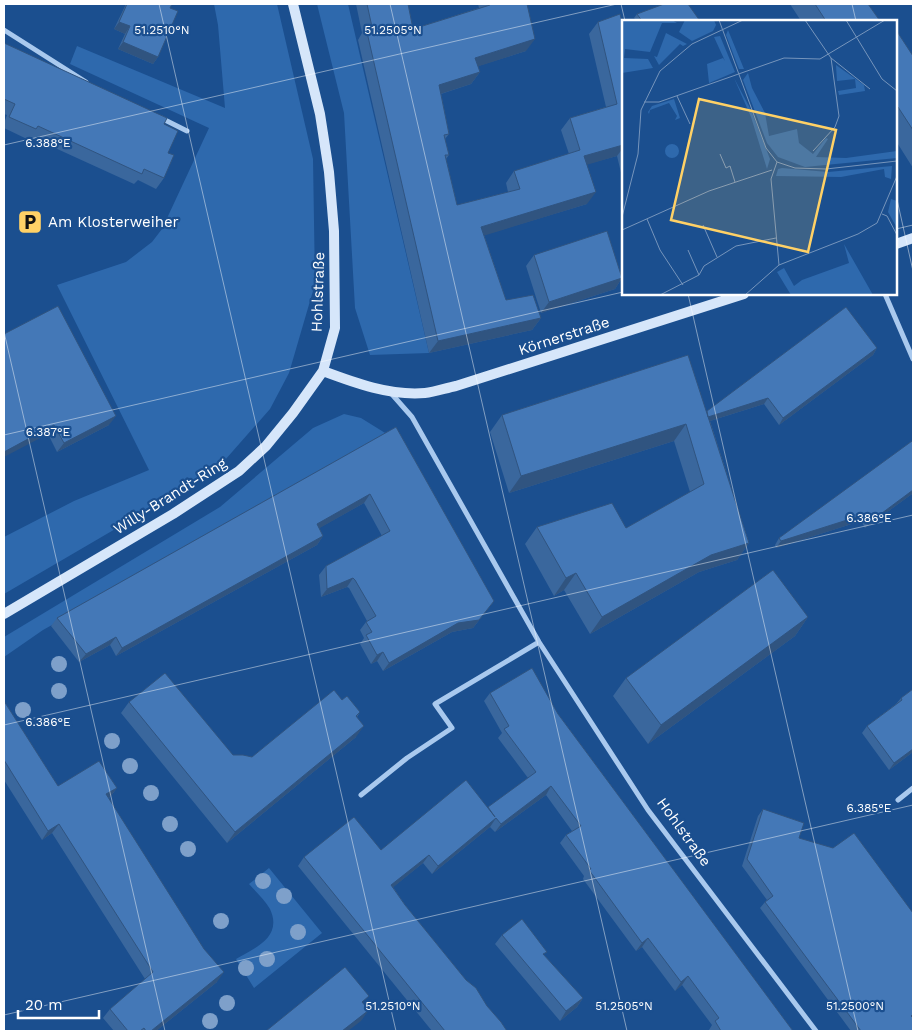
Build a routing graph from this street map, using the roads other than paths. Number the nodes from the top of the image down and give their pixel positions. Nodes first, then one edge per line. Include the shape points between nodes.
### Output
1 (293, 4) edge
2 (4, 30) edge
3 (94, 86) edge
4 (153, 115) edge
5 (187, 131) dead end
6 (913, 238) edge
7 (897, 244) edge
8 (741, 295) edge
9 (885, 295) edge
10 (913, 359) edge
11 (323, 371) junction
12 (390, 391) junction
13 (4, 614) edge
14 (539, 642) junction
15 (913, 788) edge
16 (361, 795) dead end
17 (898, 800) dead end
18 (816, 1031) edge

1 - 11 main road, Hohlstraße via 320,114 330,182 335,328
2 - 3 street
4 - 5 street
6 - 7 main road
8 - 12 main road, Körnerstraße via 456,386 425,393
9 - 10 street
11 - 12 main road
11 - 13 main road, Willy-Brandt-Ring via 293,414 239,471
12 - 14 street, Hohlstraße via 412,417
14 - 16 street via 435,704 452,728 407,758
14 - 18 street, Hohlstraße via 648,810
15 - 17 street

